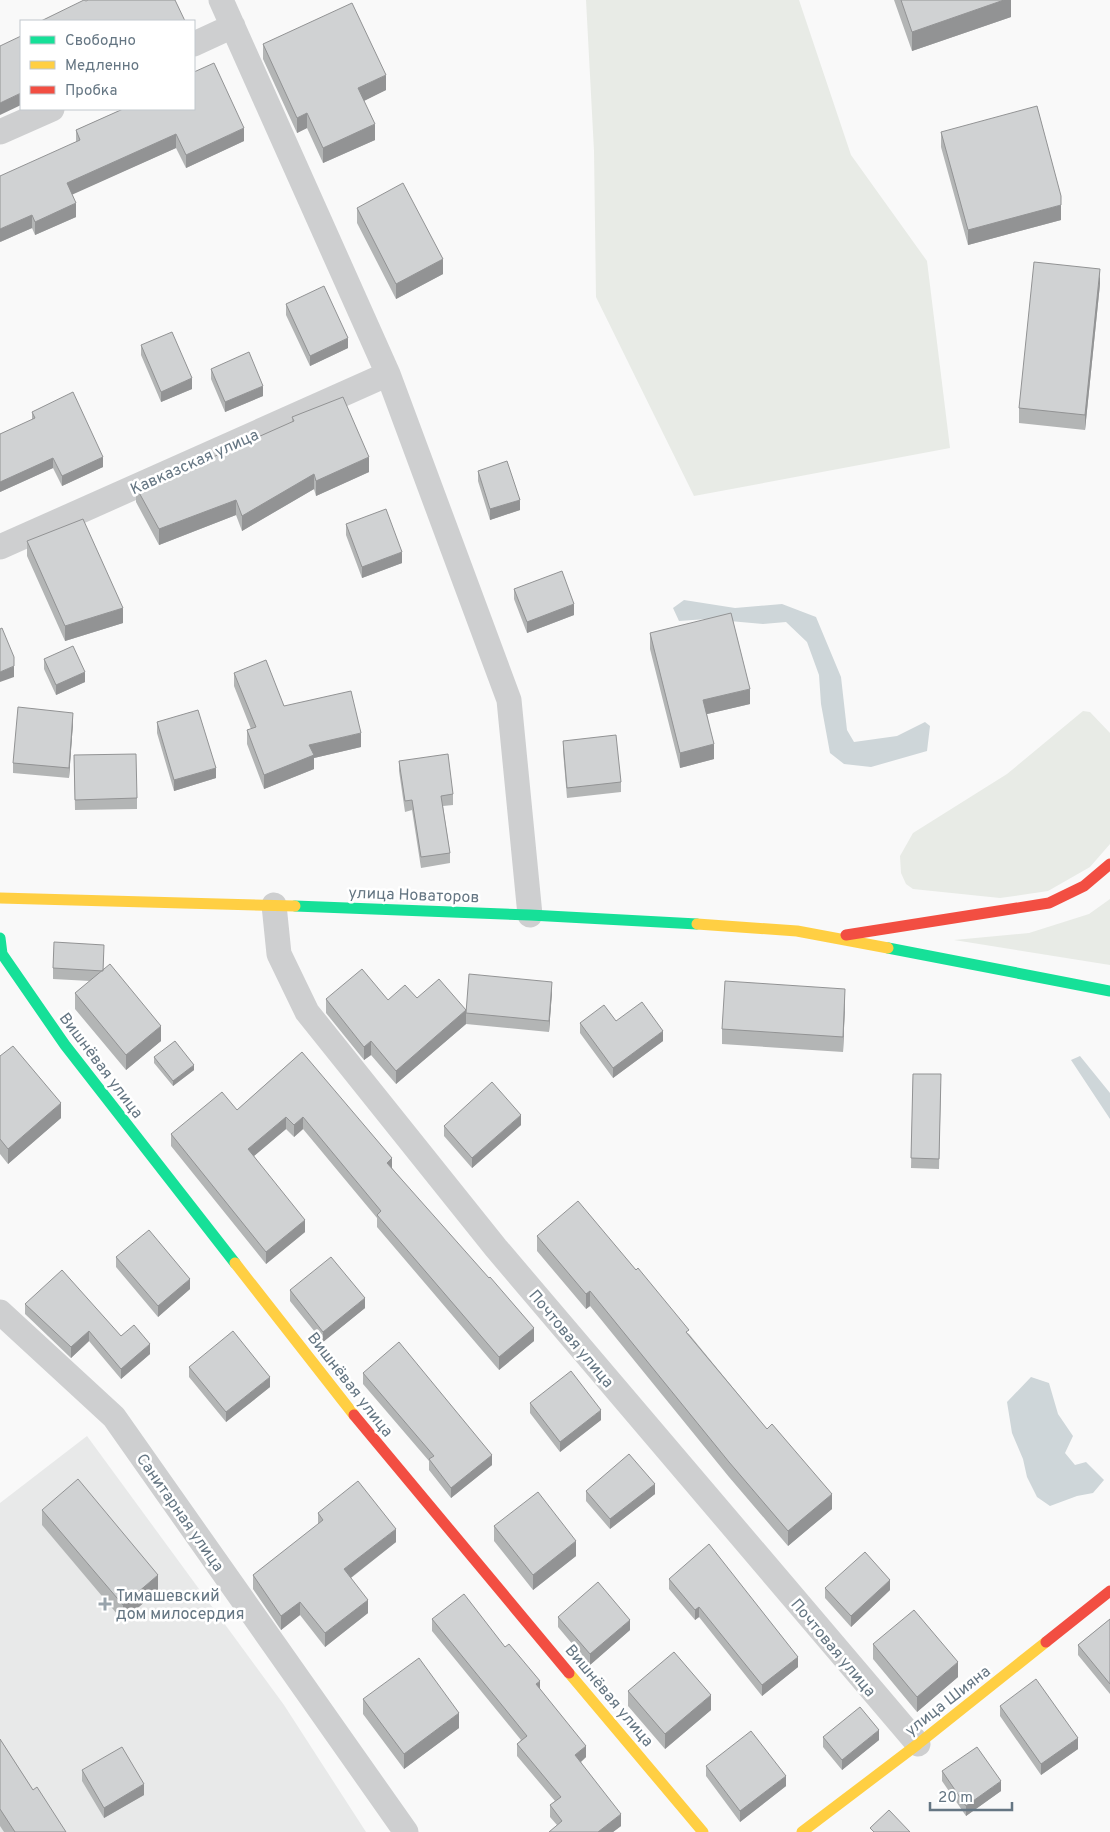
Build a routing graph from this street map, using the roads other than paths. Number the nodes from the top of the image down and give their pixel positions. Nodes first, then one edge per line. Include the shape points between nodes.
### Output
1 (221, 0) edge
2 (233, 26) junction
3 (195, 44) edge
4 (50, 110) edge
5 (0, 132) edge
6 (388, 374) junction
7 (0, 547) edge
8 (1110, 864) edge
9 (0, 898) edge
10 (274, 905) junction
11 (530, 915) junction
12 (0, 938) edge
13 (826, 938) junction
14 (1110, 991) edge
15 (0, 1312) edge
16 (1110, 1591) edge
17 (918, 1744) junction
18 (406, 1832) edge
19 (703, 1832) edge
20 (802, 1832) edge

1 - 2 street
2 - 3 street
2 - 6 street
4 - 5 street
6 - 7 street, Кавказская улица
6 - 11 street via 509,700
8 - 13 street via 1084,886 1049,903
9 - 10 street, улица Новаторов
10 - 11 street, улица Новаторов
10 - 17 street, Почтовая улица via 279,954 308,1012 496,1248
11 - 13 street, улица Новаторов via 769,928
12 - 19 street, Вишнёвая улица via 2,954 65,1045 370,1435
13 - 14 street, улица Новаторов
15 - 18 street, Санитарная улица via 114,1417
16 - 17 street, улица Шияна
17 - 20 street, улица Шияна

